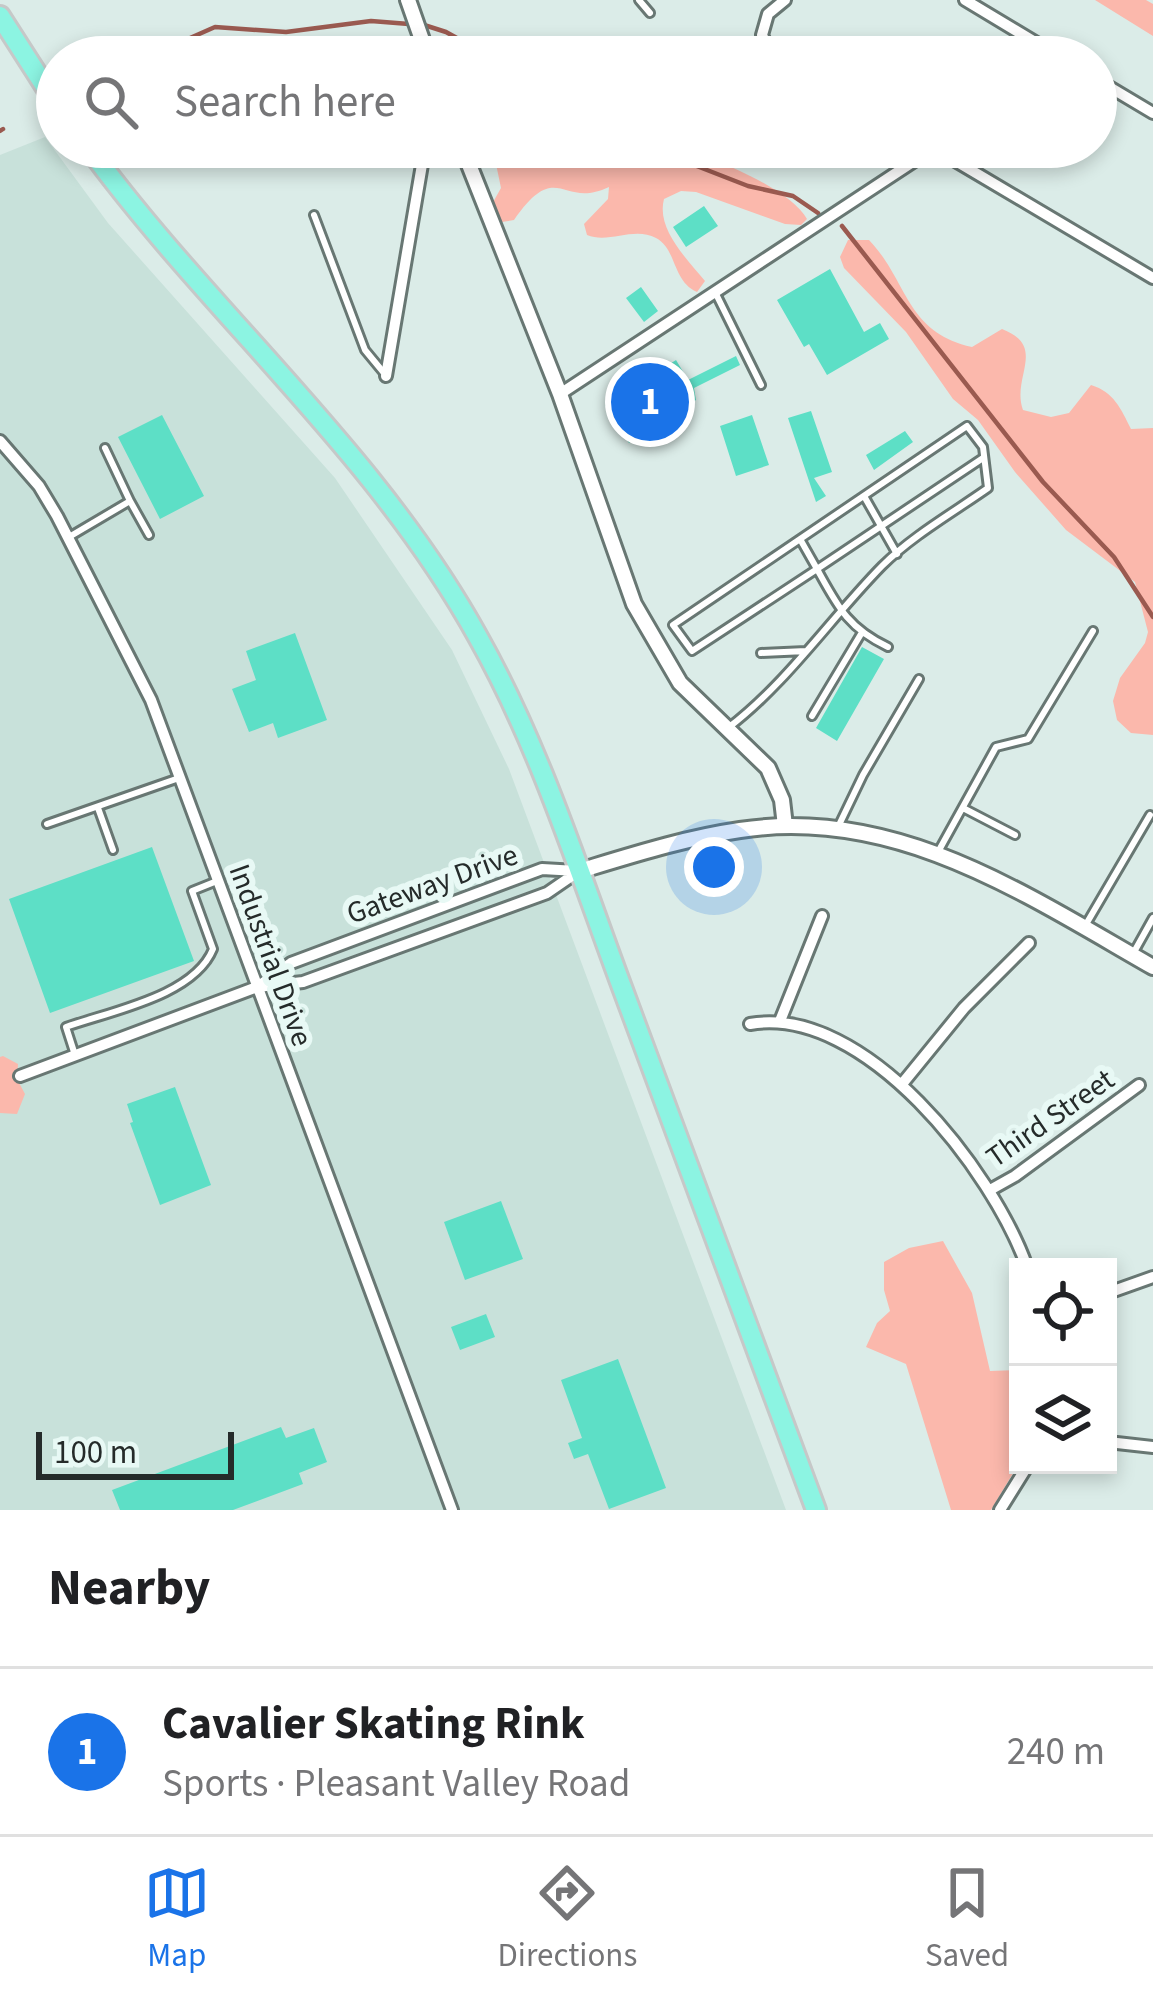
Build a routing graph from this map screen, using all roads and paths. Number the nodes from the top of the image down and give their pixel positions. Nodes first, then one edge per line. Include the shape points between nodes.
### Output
1 (639, 0) edge
2 (785, 0) edge
3 (965, 0) edge
4 (410, 6) edge
5 (650, 13) dead end
6 (0, 16) edge
7 (420, 36) edge
8 (762, 36) edge
9 (1025, 36) edge
10 (36, 72) edge
11 (1117, 92) edge
12 (1153, 113) edge
13 (103, 168) edge
14 (421, 168) edge
15 (470, 168) edge
16 (902, 168) edge
17 (968, 168) edge
18 (314, 215) dead end
19 (1153, 278) edge
20 (716, 294) junction
21 (386, 376) joint
22 (761, 385) dead end
23 (560, 394) junction
24 (0, 440) edge
25 (105, 448) dead end
26 (983, 458) junction
27 (863, 496) junction
28 (130, 501) junction
29 (881, 526) junction
30 (148, 535) dead end
31 (69, 537) junction
32 (800, 539) junction
33 (897, 554) junction
34 (817, 569) junction
35 (841, 612) junction
36 (1093, 631) dead end
37 (862, 634) junction
38 (888, 647) dead end
39 (806, 651) junction
40 (761, 653) dead end
41 (919, 680) dead end
42 (812, 716) dead end
43 (728, 728) junction
44 (179, 778) junction
45 (98, 808) junction
46 (963, 808) junction
47 (1150, 815) edge
48 (47, 824) dead end
49 (785, 826) junction
50 (838, 827) junction
51 (1015, 835) dead end
52 (113, 850) dead end
53 (938, 852) junction
54 (579, 872) junction
55 (218, 880) junction
56 (822, 916) dead end
57 (1153, 918) edge
58 (1083, 928) junction
59 (1029, 943) dead end
60 (1132, 955) junction
61 (1153, 967) edge
62 (257, 987) junction
63 (780, 1021) junction
64 (750, 1024) dead end
65 (76, 1055) junction
66 (20, 1076) dead end
67 (902, 1084) junction
68 (1138, 1085) dead end
69 (990, 1190) junction
70 (1023, 1258) edge
71 (1153, 1276) edge
72 (1117, 1290) edge
73 (1117, 1443) edge
74 (1153, 1447) edge
75 (1022, 1474) edge
76 (452, 1510) edge
77 (816, 1510) edge
78 (1000, 1510) edge

1 - 5 lane
2 - 8 street via 768,14
3 - 9 street
4 - 7 street
6 - 10 main road
11 - 12 street
13 - 54 main road via 352,454 422,549 478,637
14 - 21 street
15 - 23 street
16 - 20 street
17 - 19 street
18 - 21 lane via 364,350
20 - 22 lane
20 - 23 street
23 - 43 street via 647,633 680,683
24 - 31 street, Industrial Drive
25 - 28 lane
26 - 27 lane via 967,425
26 - 29 lane
26 - 33 lane via 988,488
27 - 29 lane
27 - 32 lane
28 - 30 lane
28 - 31 lane
29 - 33 lane
29 - 34 lane
31 - 44 street, Industrial Drive via 133,659
32 - 34 lane
32 - 34 lane via 674,625 692,651
33 - 35 lane
34 - 35 lane
35 - 37 lane
35 - 39 lane
36 - 46 lane via 1028,739 996,747
37 - 38 lane
37 - 42 lane
39 - 40 lane
39 - 43 lane
41 - 50 lane
43 - 49 street via 768,769
44 - 45 lane
44 - 55 street, Industrial Drive
45 - 48 lane
45 - 52 lane
46 - 51 lane
46 - 53 lane
47 - 58 lane
49 - 50 street
49 - 54 street via 697,837
50 - 53 street
53 - 58 street
54 - 62 street, Gateway Drive via 547,893 303,982
54 - 62 street, Gateway Drive via 542,869 291,963
54 - 77 main road
55 - 62 street, Industrial Drive
55 - 65 lane via 192,891 213,949 207,963 186,984 67,1027
56 - 63 street
57 - 60 lane
58 - 60 street
59 - 67 street
60 - 61 street
62 - 65 street, Gateway Drive
62 - 76 street, Industrial Drive
63 - 64 street
63 - 67 street via 832,1040
65 - 66 street, Gateway Drive
67 - 69 street
68 - 69 street, Third Street
69 - 70 street
71 - 72 street
73 - 74 street
75 - 78 street

